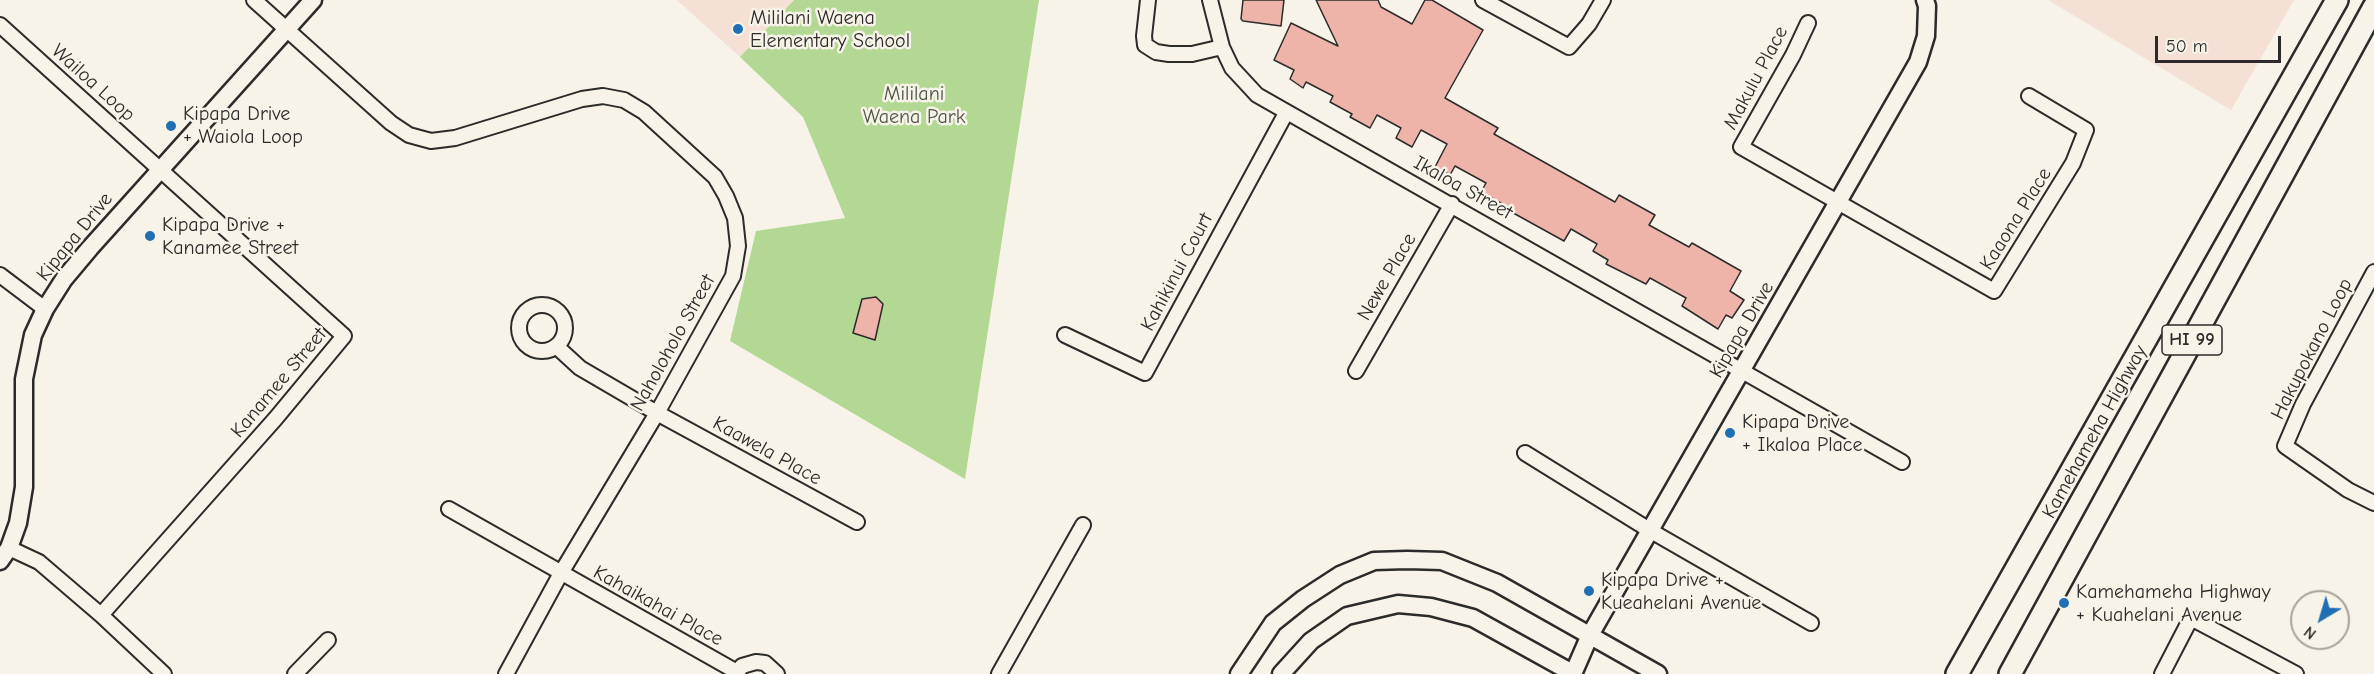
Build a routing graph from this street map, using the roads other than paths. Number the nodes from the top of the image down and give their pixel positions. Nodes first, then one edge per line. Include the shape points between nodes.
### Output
1 (254, 0) edge
2 (313, 0) edge
3 (1148, 0) edge
4 (1210, 0) edge
5 (1483, 0) edge
6 (1603, 0) edge
7 (1925, 0) edge
8 (2337, 0) edge
9 (2374, 7) edge
10 (1808, 23) dead end
11 (0, 25) edge
12 (287, 30) junction
13 (1222, 47) junction
14 (2029, 96) dead end
15 (1286, 113) junction
16 (159, 169) junction
17 (1838, 203) junction
18 (1452, 204) junction
19 (2374, 272) edge
20 (0, 275) edge
21 (45, 309) junction
22 (1065, 335) dead end
23 (556, 346) dead end
24 (1744, 370) junction
25 (1356, 371) dead end
26 (657, 413) junction
27 (1525, 453) dead end
28 (1902, 462) dead end
29 (2374, 503) edge
30 (449, 509) dead end
31 (857, 522) dead end
32 (1083, 525) dead end
33 (1651, 531) junction
34 (5, 554) edge
35 (561, 573) junction
36 (101, 615) junction
37 (1811, 623) dead end
38 (2038, 623) junction
39 (1590, 635) junction
40 (328, 640) dead end
41 (736, 673) edge
42 (164, 674) edge
43 (295, 674) edge
44 (506, 674) edge
45 (777, 674) edge
46 (999, 674) edge
47 (1239, 674) edge
48 (1281, 674) edge
49 (1574, 674) edge
50 (1658, 674) edge
51 (1957, 674) edge
52 (2010, 674) edge
53 (2024, 674) edge
54 (2162, 674) edge
55 (2296, 674) edge

1 - 12 street
2 - 12 street, Kipapa Drive
3 - 13 street via 1145,45 1156,52 1192,54
4 - 13 street, Ikaloa Street
5 - 6 street via 1569,47
7 - 17 street, Kipapa Drive via 1926,36 1918,62
8 - 51 main road, Kamehameha Highway / HI 99
9 - 38 main road, Kamehameha Highway / HI 99
10 - 17 street, Makulu Place via 1741,147
11 - 16 street, Wailoa Loop
12 - 16 street, Kipapa Drive
12 - 26 street, Naholoholo Street via 409,135 431,141 455,138 603,96 624,100 644,112 715,177 735,218 738,246 733,276
13 - 15 street, Ikaloa Street via 1242,81
14 - 17 street, Kaaona Place via 2086,130 2073,163 1994,291
15 - 18 street, Ikaloa Street
15 - 22 street, Kahikinui Court via 1145,373
16 - 21 street, Kipapa Drive via 64,279
16 - 36 street, Kanamee Street via 344,336
17 - 24 street, Kipapa Drive
18 - 24 street, Ikaloa Street
18 - 25 street, Newe Place
19 - 29 street, Hakupokano Loop via 2302,404 2285,446 2348,490
20 - 21 street
21 - 34 street, Kipapa Drive via 33,336 24,379 24,487 18,523
23 - 26 street, Kaawela Place via 580,368
24 - 28 street, Ikaloa Street
24 - 33 street, Kipapa Drive
26 - 31 street, Kaawela Place
26 - 35 street, Naholoholo Street
27 - 33 street
30 - 35 street, Kahaikahai Place
32 - 46 street
33 - 37 street
33 - 39 street, Kipapa Drive
34 - 36 street via 39,562
35 - 41 street, Kahaikahai Place
35 - 44 street, Naholoholo Street
36 - 42 street
38 - 52 main road, Kamehameha Highway / HI 99
38 - 53 main road
39 - 47 street via 1497,583 1442,561 1374,561 1340,575 1273,623
39 - 49 street, Kipapa Drive
39 - 50 street
40 - 43 street
41 - 45 street, Kahaikahai Place via 742,666 756,662 765,663
48 - 49 street via 1311,641 1347,616 1398,604 1431,607 1473,618
54 - 55 street via 2191,618

